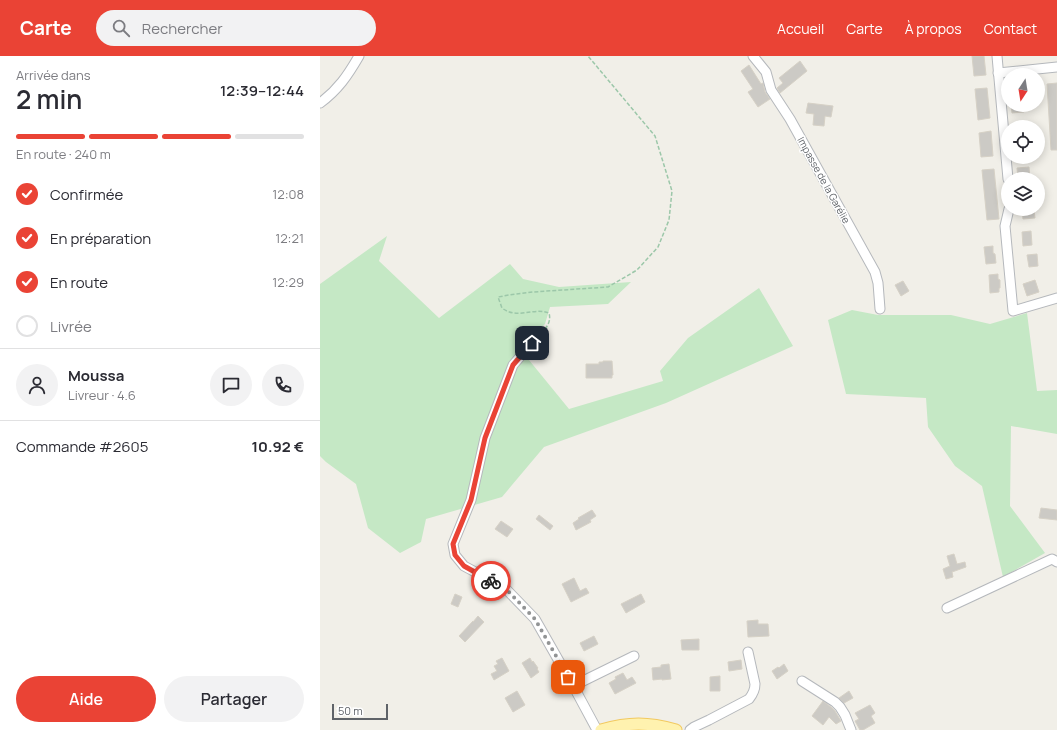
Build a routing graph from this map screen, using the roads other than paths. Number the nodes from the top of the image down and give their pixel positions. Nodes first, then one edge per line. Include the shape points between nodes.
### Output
1 (360, 56) edge
2 (753, 56) edge
3 (997, 56) edge
4 (1057, 67) edge
5 (998, 73) junction
6 (320, 104) edge
7 (1007, 172) edge
8 (1007, 216) edge
9 (1057, 298) edge
10 (880, 309) dead end
11 (532, 343) road end
12 (1057, 562) edge
13 (947, 608) dead end
14 (748, 652) dead end
15 (634, 656) dead end
16 (802, 680) dead end
17 (573, 686) junction
18 (596, 730) edge
19 (601, 730) edge
20 (676, 730) edge
21 (690, 730) edge
22 (851, 730) edge

1 - 6 street via 346,78
2 - 10 street, Impasse de la Garélie via 766,72 771,90 876,272
3 - 5 street
4 - 5 street
5 - 7 street
8 - 9 street via 1005,226 1013,311
11 - 17 street via 513,365 485,438 471,500 453,544 455,555 464,566 505,588 535,619
12 - 13 street via 1052,560
14 - 21 street via 755,684 753,694 749,699
15 - 17 street
16 - 22 street via 840,707
17 - 18 street
19 - 20 main road via 637,723

